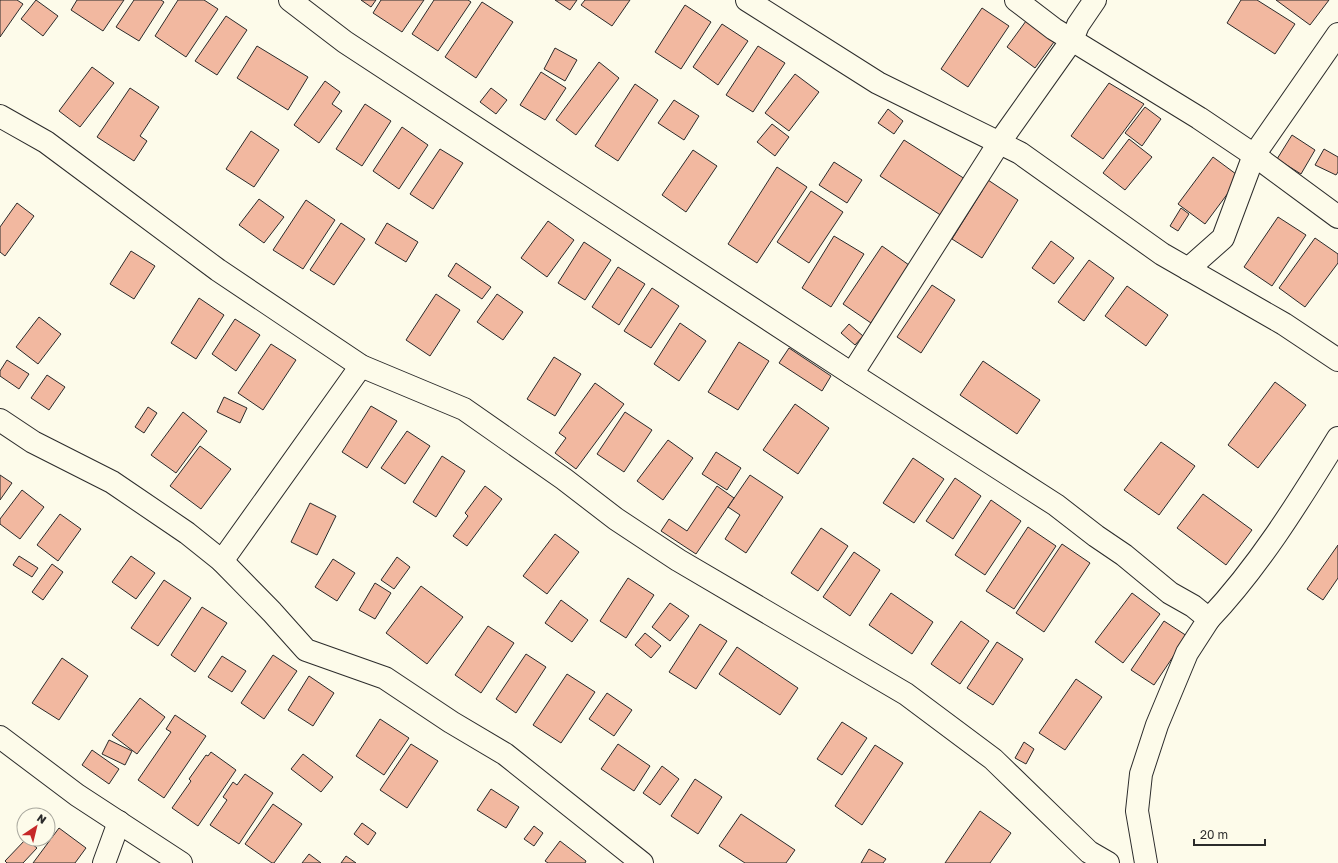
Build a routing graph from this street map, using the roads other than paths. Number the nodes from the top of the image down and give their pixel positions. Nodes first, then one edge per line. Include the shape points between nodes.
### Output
1 (290, 0) edge
2 (747, 0) edge
3 (1016, 0) edge
4 (1095, 0) edge
5 (1338, 34) edge
6 (1072, 40) junction
7 (0, 116) edge
8 (999, 143) junction
9 (1254, 155) junction
10 (1338, 217) edge
11 (1188, 269) junction
12 (1338, 360) edge
13 (361, 366) junction
14 (852, 374) junction
15 (0, 420) edge
16 (1338, 438) edge
17 (222, 561) junction
18 (1209, 619) junction
19 (0, 738) edge
20 (119, 822) junction
21 (104, 863) edge
22 (181, 863) edge
23 (642, 863) edge
24 (1108, 863) edge
25 (1146, 863) edge

1 - 14 street via 346,42
2 - 8 street via 878,83
3 - 6 street
4 - 6 street via 1078,25
5 - 9 street
6 - 8 street
6 - 9 street
7 - 13 street via 46,142 218,270
8 - 11 street via 1020,153 1162,254
8 - 14 street
9 - 10 street
9 - 11 street via 1223,238
11 - 12 street via 1284,324
13 - 17 street
13 - 24 street via 464,410 564,479 616,519 678,560 906,694 992,759 1089,852
14 - 18 street via 1056,505 1170,593
15 - 17 street via 33,442 112,482 187,533
16 - 18 street via 1285,522 1225,602
17 - 23 street via 306,650 385,678 505,754
18 - 25 street via 1187,653 1157,726 1141,774 1137,811
19 - 20 street via 77,795
20 - 21 street
20 - 22 street

